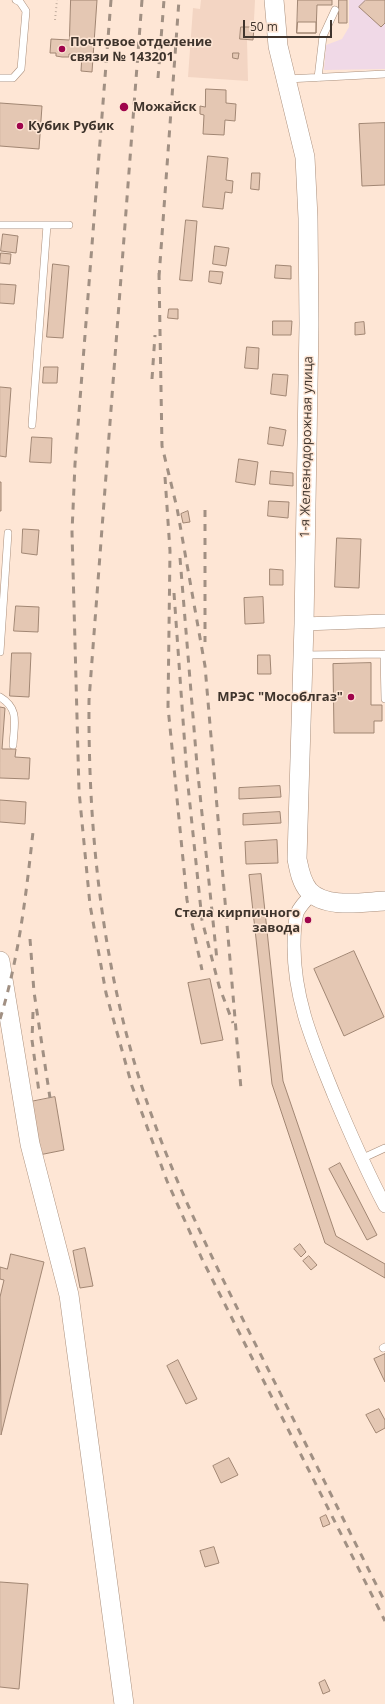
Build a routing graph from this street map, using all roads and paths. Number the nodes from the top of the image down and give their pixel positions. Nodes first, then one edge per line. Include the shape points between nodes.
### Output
1 (16, 0) edge
2 (56, 0) edge
3 (274, 0) edge
4 (335, 10) dead end
5 (55, 20) dead end
6 (385, 74) edge
7 (0, 78) edge
8 (318, 78) junction
9 (285, 79) junction
10 (0, 225) edge
11 (47, 225) junction
12 (69, 225) dead end
13 (32, 425) dead end
14 (8, 533) dead end
15 (385, 621) edge
16 (304, 624) junction
17 (0, 652) edge
18 (385, 654) edge
19 (303, 655) junction
20 (0, 697) edge
21 (385, 699) edge
22 (14, 745) dead end
23 (312, 894) junction
24 (385, 900) edge
25 (0, 961) edge
26 (385, 1148) edge
27 (361, 1159) junction
28 (385, 1206) edge
29 (124, 1704) edge

1 - 7 lane via 26,11 21,69 13,78
2 - 5 path
3 - 9 main road, 1-я Железнодорожная улица via 276,33
4 - 8 lane via 324,36
6 - 8 lane
8 - 9 lane
9 - 16 main road, 1-я Железнодорожная улица via 303,146 306,168 308,324
10 - 11 lane
11 - 12 lane
11 - 13 lane
14 - 17 lane
15 - 16 street
16 - 19 main road, 1-я Железнодорожная улица
18 - 19 lane
18 - 21 lane
19 - 23 main road, 1-я Железнодорожная улица via 296,844 300,874
20 - 22 lane via 12,707 15,714
23 - 24 main road via 334,902
23 - 27 street via 298,911 294,926 297,991 327,1078
25 - 29 main road via 30,1144 69,1295
26 - 27 lane
27 - 28 street

